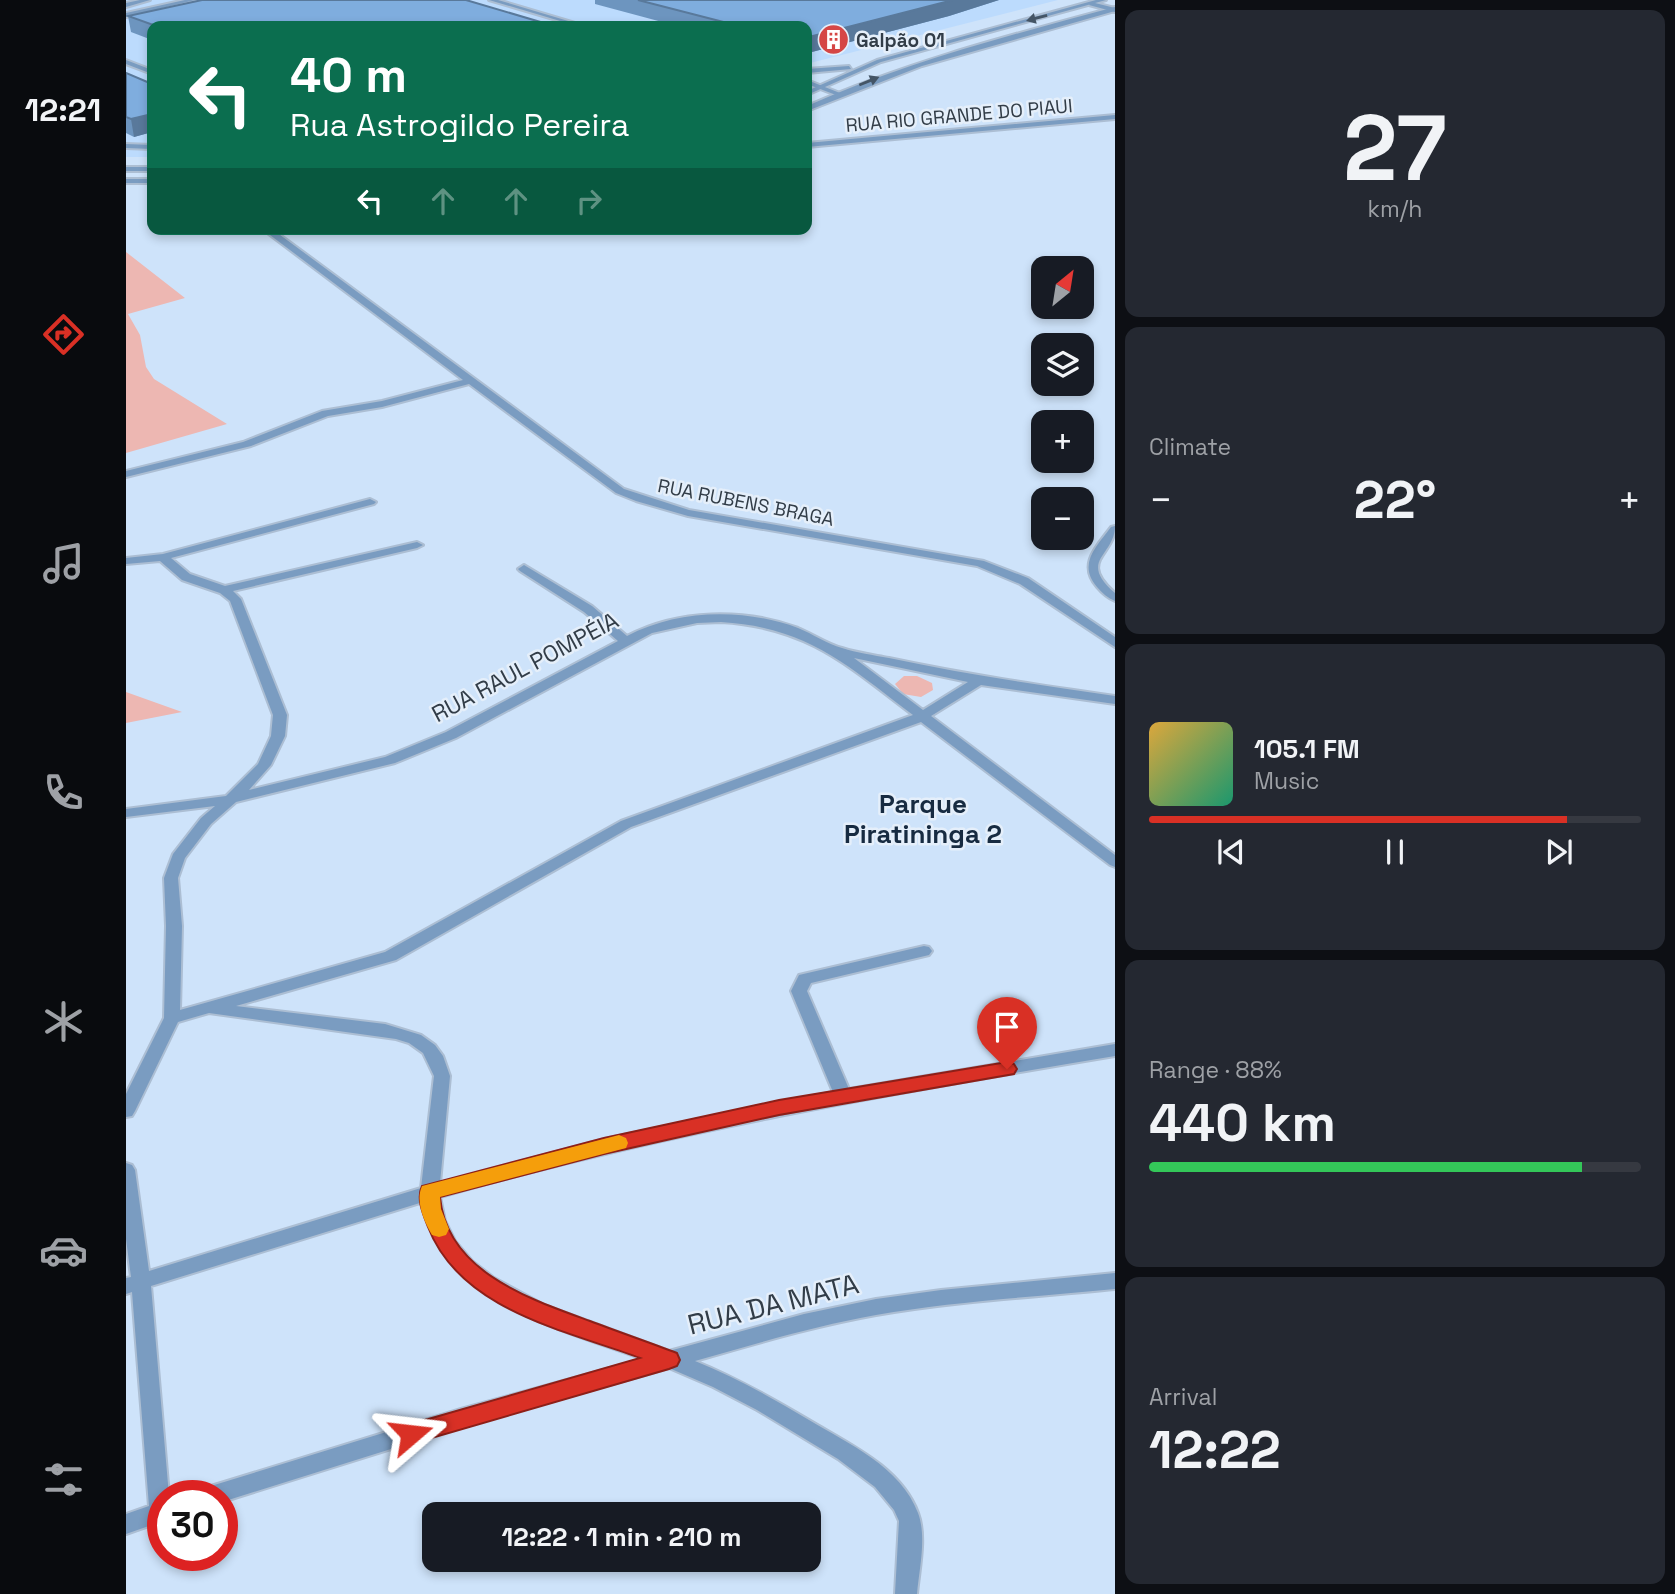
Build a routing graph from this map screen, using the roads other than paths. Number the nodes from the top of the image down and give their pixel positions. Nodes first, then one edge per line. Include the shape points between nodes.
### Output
1 (147, 0) edge
2 (192, 0) edge
3 (492, 0) edge
4 (1103, 0) edge
5 (1091, 4) junction
6 (126, 5) edge
7 (1114, 10) edge
8 (126, 15) edge
9 (565, 21) edge
10 (126, 62) edge
11 (864, 66) junction
12 (147, 70) edge
13 (812, 71) edge
14 (812, 83) edge
15 (821, 86) junction
16 (812, 90) edge
17 (838, 94) junction
18 (812, 107) edge
19 (1115, 117) edge
20 (812, 145) edge
21 (126, 146) edge
22 (147, 147) edge
23 (126, 169) edge
24 (147, 169) edge
25 (126, 181) edge
26 (147, 181) edge
27 (274, 235) edge
28 (470, 381) junction
29 (126, 474) edge
30 (370, 502) dead end
31 (1115, 529) edge
32 (417, 545) dead end
33 (163, 556) junction
34 (126, 561) edge
35 (524, 569) dead end
36 (224, 590) junction
37 (1115, 598) edge
38 (626, 642) junction
39 (1115, 643) edge
40 (836, 651) junction
41 (979, 681) junction
42 (1113, 698) edge
43 (921, 717) junction
44 (227, 800) junction
45 (126, 813) edge
46 (1115, 862) edge
47 (924, 951) dead end
48 (210, 1008) junction
49 (172, 1018) junction
50 (1115, 1051) edge
51 (844, 1097) junction
52 (126, 1111) edge
53 (126, 1170) edge
54 (430, 1192) junction
55 (1115, 1281) edge
56 (134, 1284) edge
57 (669, 1360) junction
58 (158, 1480) edge
59 (238, 1488) edge
60 (147, 1517) edge
61 (126, 1524) edge
62 (906, 1594) edge

1 - 6 lane
2 - 8 lane
3 - 9 lane
4 - 5 street
5 - 7 lane
5 -> 11 street
17 -> 7 street via 909,68
10 - 12 lane
11 - 13 street
11 - 15 street
14 - 15 lane
15 - 16 street
15 - 17 lane
17 - 18 street
19 - 20 lane, RUA RIO GRANDE DO PIAUI
21 - 22 lane
23 - 24 street
25 - 26 street
27 - 28 street, RUA RUBENS BRAGA
28 - 29 street via 326,413 247,444
28 - 39 street, RUA RUBENS BRAGA via 592,472 640,499 688,513 980,563 1024,581
30 - 33 street
31 - 37 lane via 1093,560 1091,571
32 - 36 street
33 - 34 street
33 - 36 street via 186,577
35 - 38 street via 588,609
36 - 44 street via 241,609 280,715 278,736 264,765
38 - 40 street, RUA RAUL POMPÉIA via 672,623 732,619 806,633
38 - 44 street, RUA RAUL POMPÉIA via 451,735 390,760
40 - 41 street
40 - 43 street, RUA RAUL POMPÉIA
41 - 42 street
41 - 43 street
43 - 46 street, RUA RAUL POMPÉIA
43 - 48 street via 626,824 390,956
44 - 45 street, RUA RAUL POMPÉIA
44 - 49 street via 178,857 171,878
47 - 51 street via 805,979 799,991
48 - 49 street
48 - 54 street via 385,1030 425,1044 438,1058 442,1076
49 - 52 street
50 - 51 street
51 - 54 street via 604,1146
53 - 56 street
54 - 56 street
54 - 57 street via 441,1235 480,1281 522,1305
55 - 57 street, RUA DA MATA via 876,1307
56 - 58 street
57 - 59 street, RUA DA MATA
57 - 62 street via 746,1395 839,1449 879,1479 909,1517
60 - 61 street

